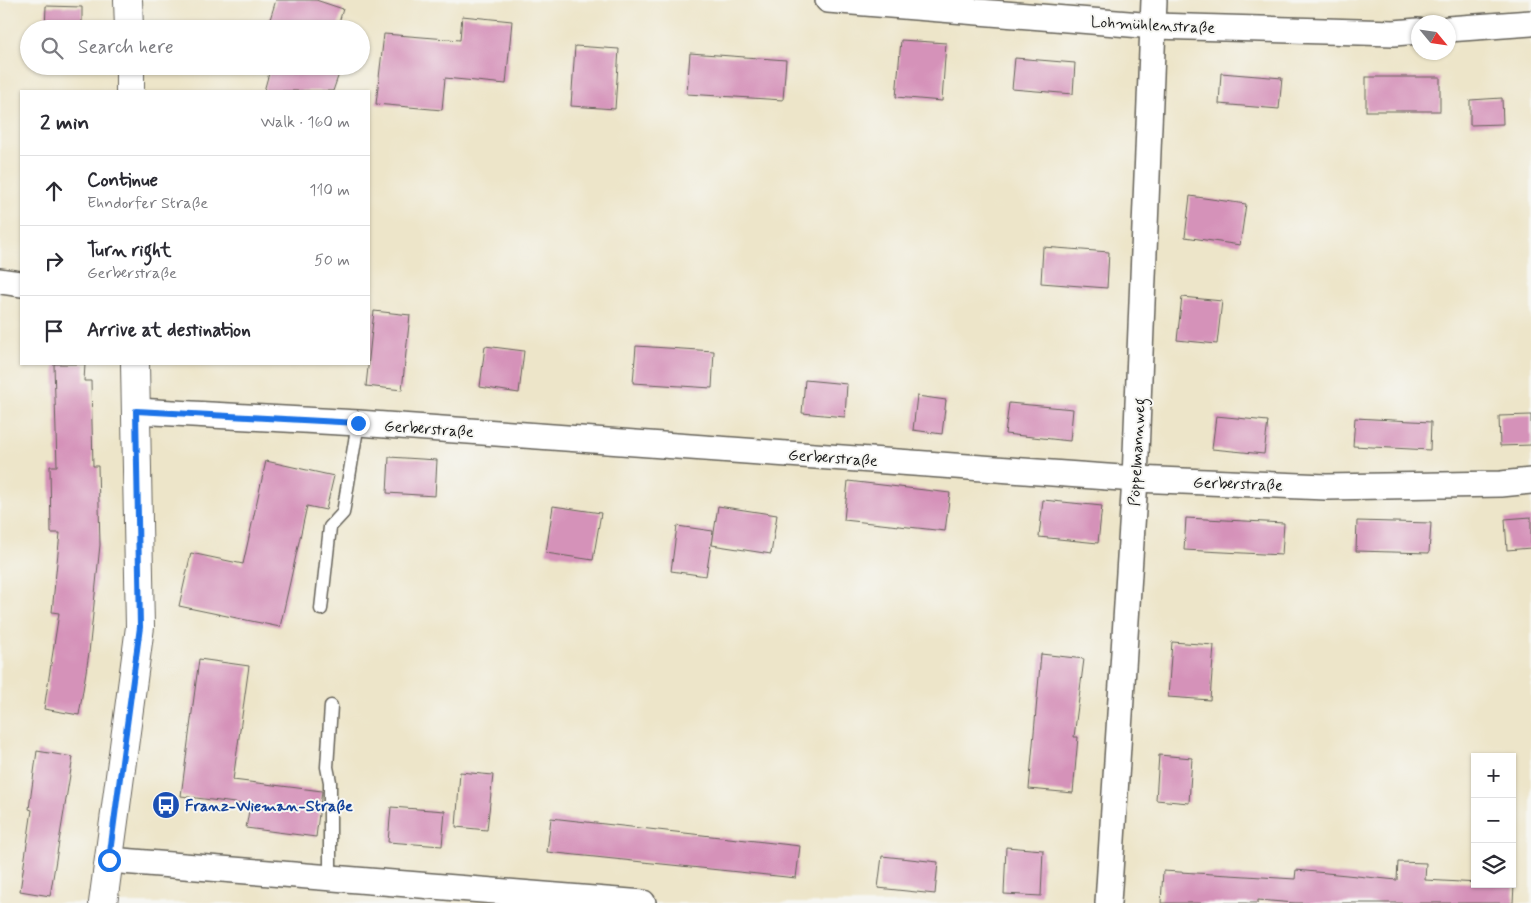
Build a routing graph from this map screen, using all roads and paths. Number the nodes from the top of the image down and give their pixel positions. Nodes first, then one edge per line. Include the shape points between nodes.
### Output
1 (128, 0) edge
2 (828, 0) edge
3 (1154, 0) edge
4 (129, 20) edge
5 (1531, 23) edge
6 (1154, 26) junction
7 (1456, 28) edge
8 (1411, 32) edge
9 (130, 75) edge
10 (130, 90) edge
11 (0, 281) edge
12 (20, 284) edge
13 (135, 365) edge
14 (136, 411) junction
15 (358, 423) junction
16 (1135, 479) junction
17 (1531, 481) edge
18 (321, 609) dead end
19 (331, 706) dead end
20 (109, 860) junction
21 (330, 878) junction
22 (103, 903) edge
23 (643, 903) edge
24 (1108, 903) edge

1 - 4 street
2 - 6 street, Lohmühlenstraße
3 - 6 street, Pöppelmannweg
5 - 7 street
6 - 8 street, Lohmühlenstraße
6 - 16 street, Pöppelmannweg
9 - 10 street
11 - 12 street
13 - 14 street
14 - 15 street, Gerberstraße
14 - 20 street via 140,627
15 - 16 street, Gerberstraße
15 - 18 lane via 343,513 330,527
16 - 17 street, Gerberstraße via 1326,487
16 - 24 street, Pöppelmannweg
19 - 21 lane via 327,767 330,782
20 - 21 street
20 - 22 street
21 - 23 street

